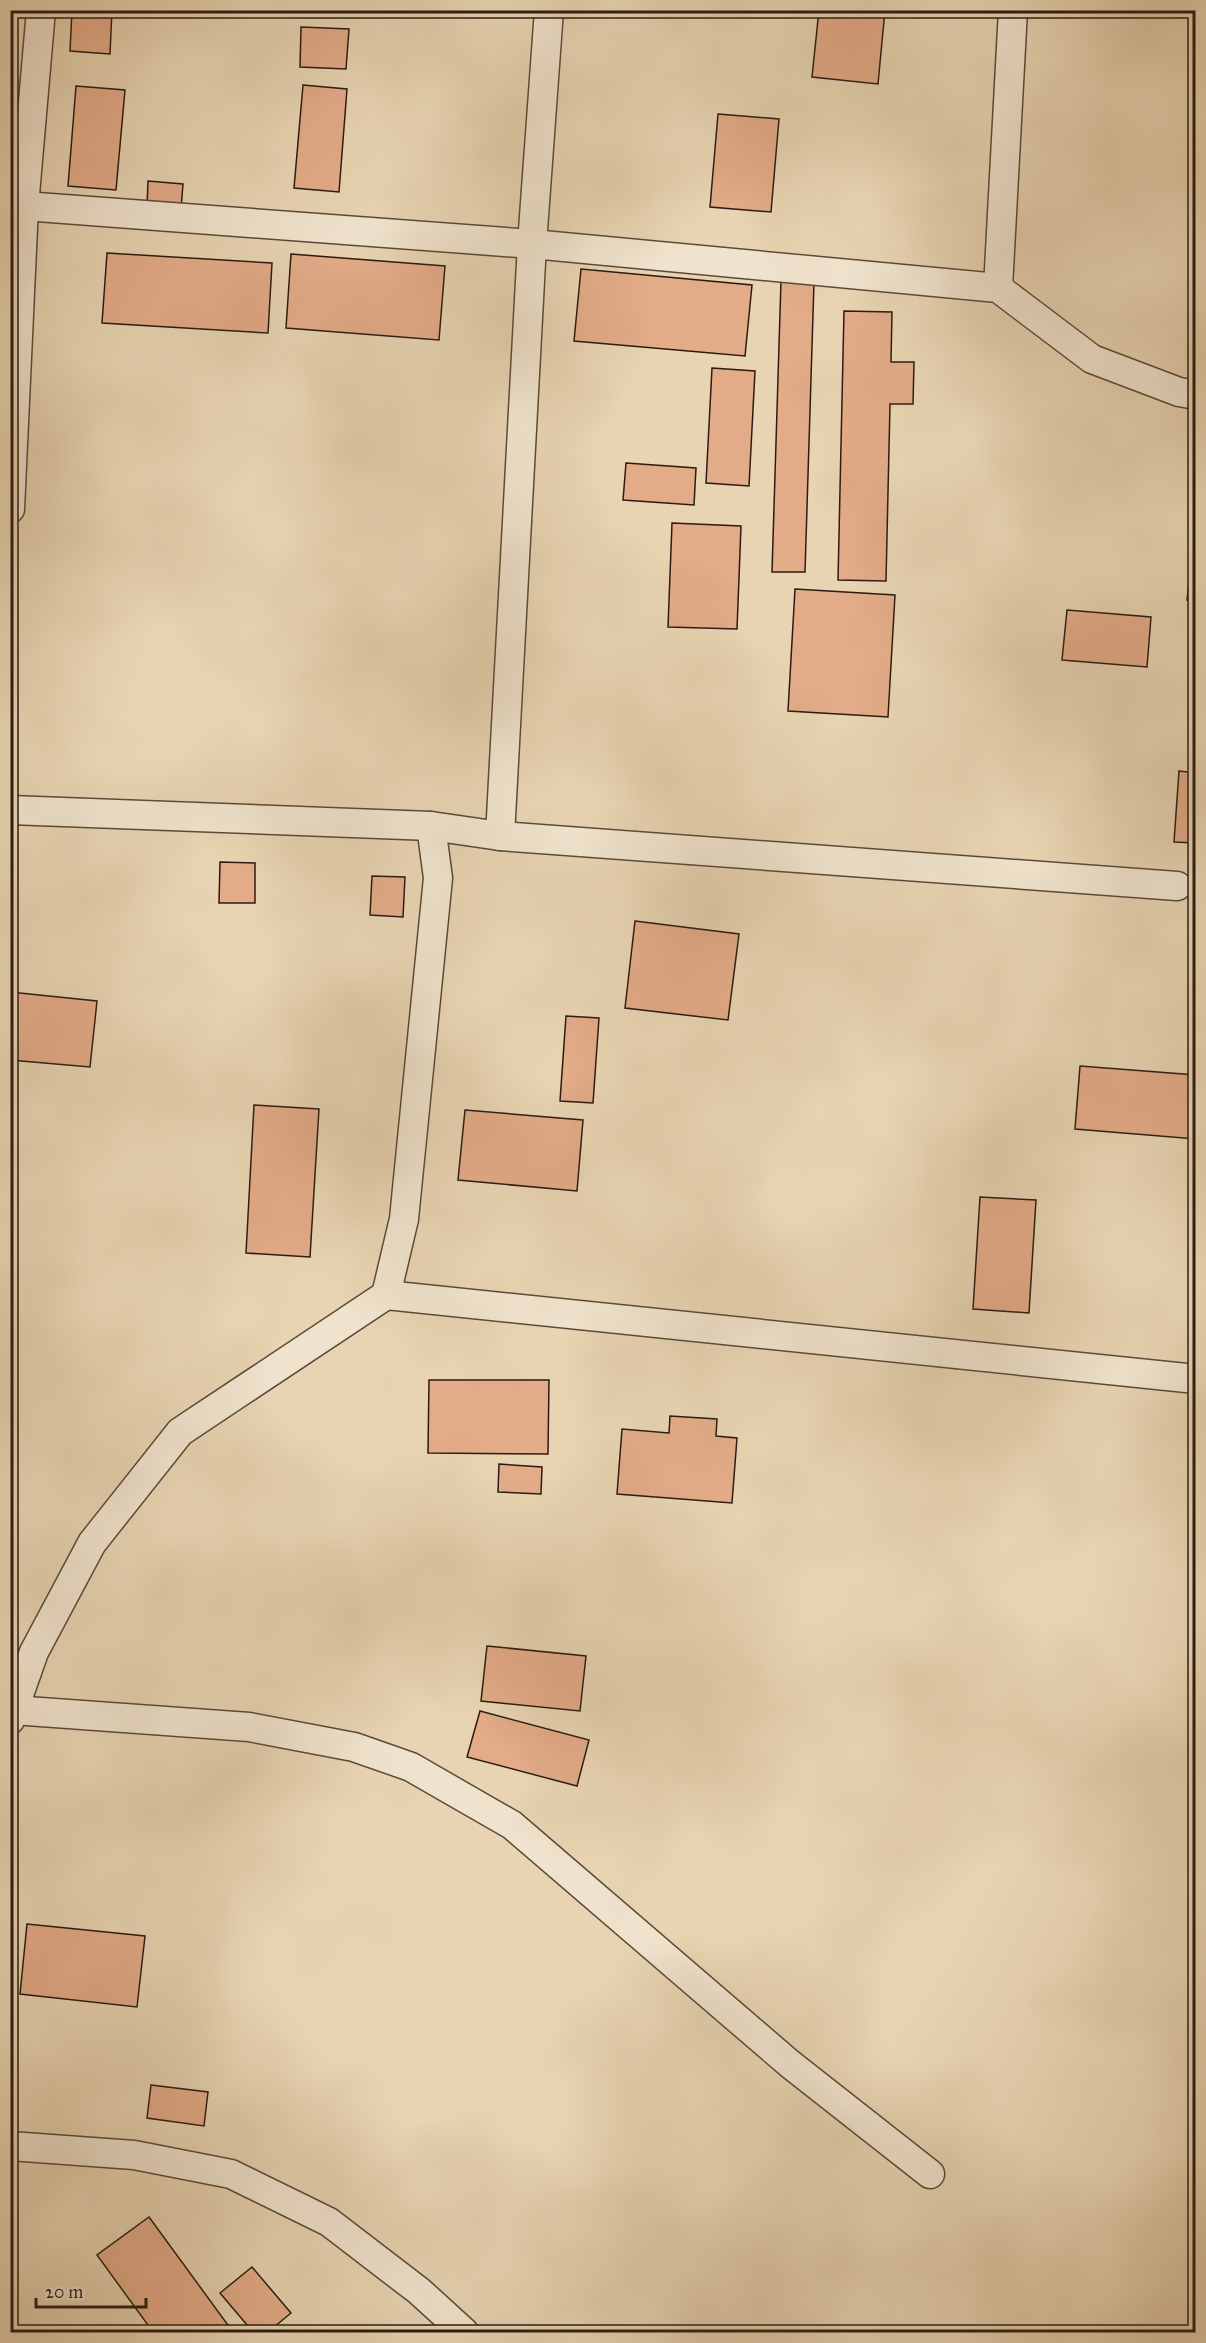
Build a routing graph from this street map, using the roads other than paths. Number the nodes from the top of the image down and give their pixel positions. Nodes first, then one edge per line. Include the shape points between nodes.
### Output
1 (41, 10) edge
2 (549, 10) edge
3 (1013, 10) edge
4 (24, 206) junction
5 (532, 244) junction
6 (998, 288) junction
7 (1196, 395) edge
8 (10, 509) edge
9 (10, 810) edge
10 (431, 826) junction
11 (500, 836) junction
12 (1177, 886) dead end
13 (386, 1295) junction
14 (1196, 1379) edge
15 (12, 1715) edge
16 (10, 2146) edge
17 (930, 2174) dead end
18 (464, 2332) edge

1 - 4 street
2 - 5 street
3 - 6 street
4 - 5 street
4 - 8 street
5 - 6 street
5 - 11 street
6 - 7 street via 1092,359
9 - 10 street
10 - 11 street
10 - 13 street via 438,878 436,902 404,1219
11 - 12 street
13 - 14 street
13 - 15 street via 180,1432 92,1542 34,1652
15 - 17 street via 249,1728 354,1747 411,1767 512,1825 790,2064
16 - 18 street via 134,2155 231,2174 329,2222 419,2291

